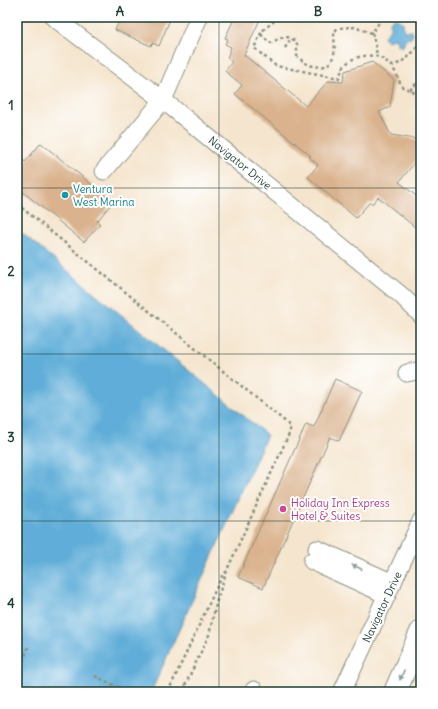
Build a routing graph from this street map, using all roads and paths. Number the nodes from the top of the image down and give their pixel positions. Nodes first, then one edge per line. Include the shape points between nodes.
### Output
1 (53, 17) edge
2 (199, 17) edge
3 (279, 17) edge
4 (383, 17) edge
5 (416, 17) edge
6 (421, 29) edge
7 (261, 33) junction
8 (372, 33) junction
9 (421, 36) edge
10 (291, 38) junction
11 (285, 48) dead end
12 (375, 55) junction
13 (391, 66) junction
14 (421, 79) edge
15 (410, 90) junction
16 (421, 96) edge
17 (163, 100) junction
18 (104, 171) dead end
19 (17, 204) edge
20 (421, 315) edge
21 (421, 521) edge
22 (314, 555) dead end
23 (227, 570) junction
24 (390, 589) junction
25 (421, 632) edge
26 (29, 645) dead end
27 (95, 676) dead end
28 (17, 678) edge
29 (123, 692) edge
30 (168, 692) edge
31 (182, 692) edge
32 (342, 692) edge
33 (395, 692) edge

1 - 17 street, Navigator Drive
2 - 17 street
3 - 7 path
4 - 8 path
5 - 6 path
7 - 10 path via 271,42 286,36
7 - 12 path via 254,48 276,66 339,78 342,67 350,60
8 - 10 path via 354,27 338,28 334,32 334,58 326,66 316,68 297,56 297,44
8 - 12 path via 377,50
9 - 13 path via 414,51 398,64
10 - 11 path
12 - 13 path
13 - 15 path via 401,86
14 - 15 path
15 - 16 path
17 - 18 street
17 - 20 street, Navigator Drive via 396,291
19 - 23 path via 290,427 290,432
21 - 24 street, Navigator Drive
22 - 24 street
23 - 30 path
23 - 31 path via 209,635
24 - 32 street, Navigator Drive
25 -> 33 main road
26 - 28 path
27 - 29 path via 124,690

